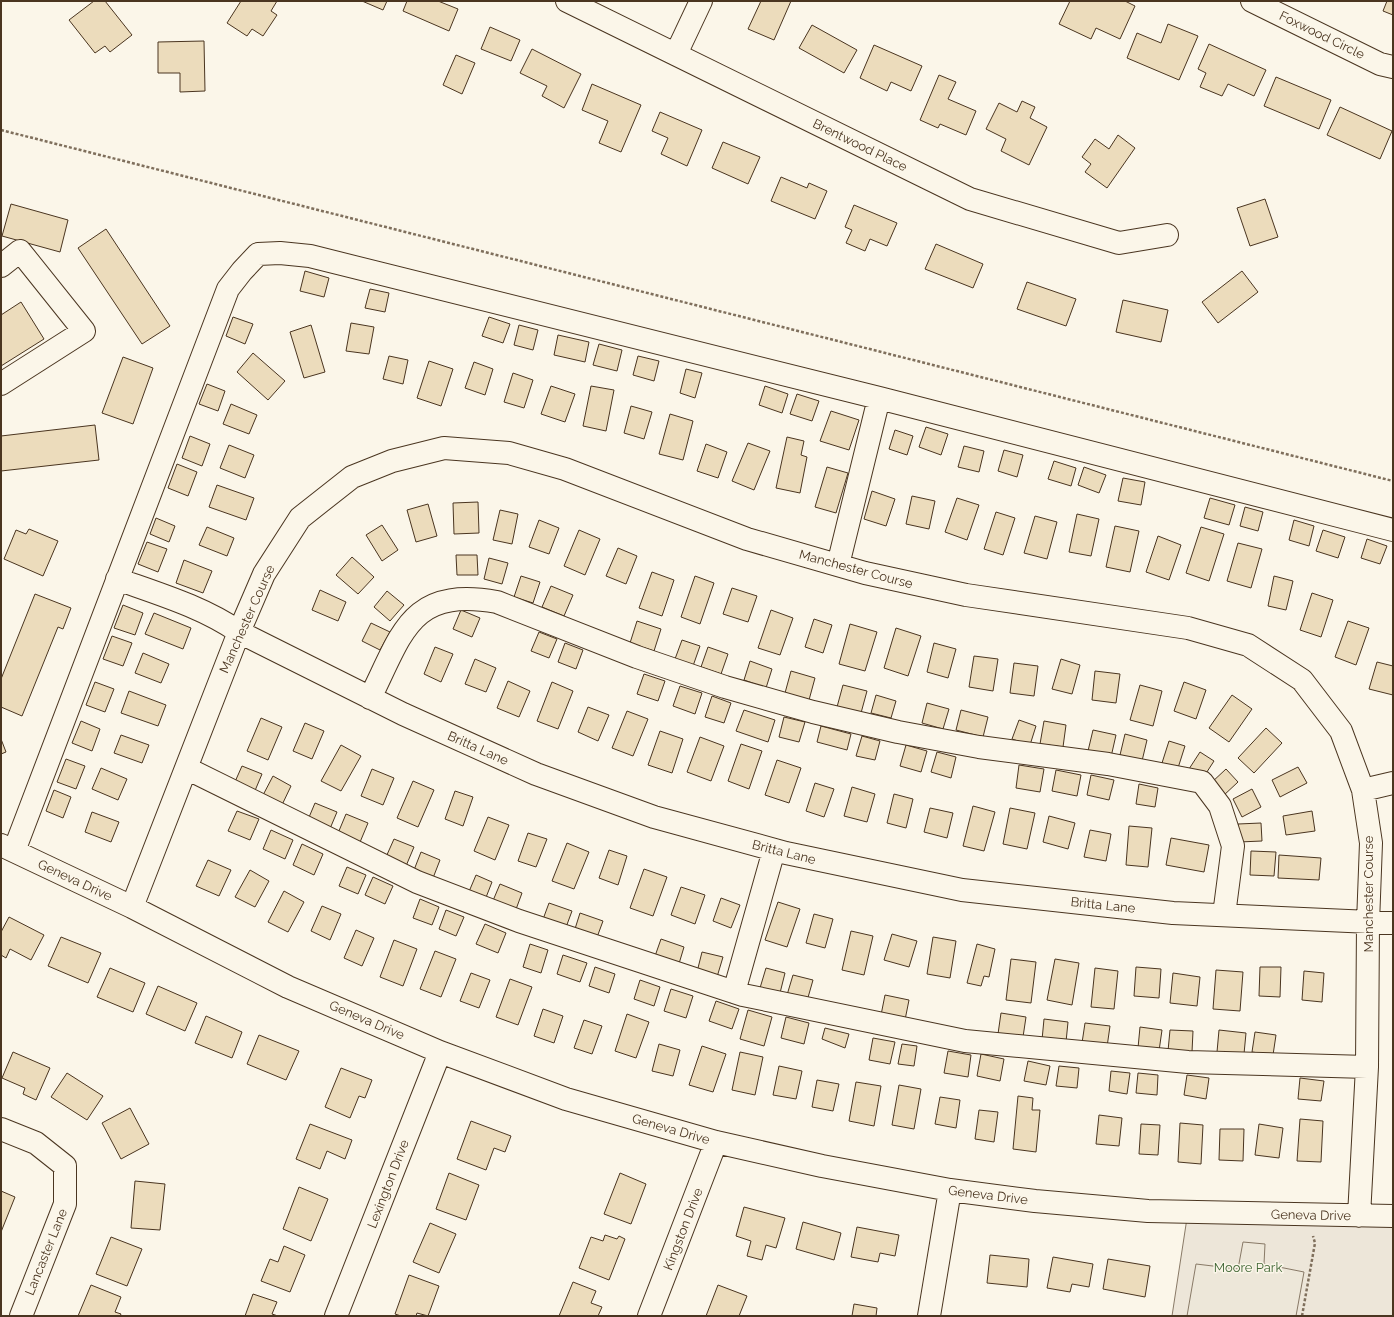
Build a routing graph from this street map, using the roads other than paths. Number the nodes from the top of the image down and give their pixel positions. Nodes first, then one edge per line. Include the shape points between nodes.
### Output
1 (567, 1) edge
2 (701, 1) edge
3 (1252, 1) edge
4 (676, 54) junction
5 (1393, 67) edge
6 (1167, 235) dead end
7 (1, 266) edge
8 (1, 384) edge
9 (879, 398) junction
10 (1393, 530) edge
11 (838, 565) junction
12 (117, 579) junction
13 (239, 632) junction
14 (370, 698) junction
15 (186, 768) junction
16 (1393, 783) edge
17 (1363, 790) junction
18 (7, 848) edge
19 (774, 850) junction
20 (132, 907) junction
21 (1224, 916) junction
22 (1368, 923) junction
23 (1393, 923) edge
24 (734, 992) junction
25 (440, 1052) junction
26 (1367, 1067) junction
27 (1, 1129) edge
28 (716, 1142) junction
29 (950, 1190) junction
30 (1359, 1216) junction
31 (1393, 1216) edge
32 (21, 1316) edge
33 (336, 1316) edge
34 (649, 1316) edge
35 (929, 1316) edge

1 - 4 street, Brentwood Place
2 - 4 street
3 - 5 street, Foxwood Circle via 1380,64
4 - 6 street, Brentwood Place via 970,200 1119,243
7 - 8 street via 20,251 84,331
9 - 10 street
9 - 11 street
9 - 12 street via 310,256 258,254 228,290
11 - 13 street, Manchester Course via 747,539 565,469 509,453 444,448 392,461 352,477 300,518 264,574
11 - 17 street, Manchester Course via 865,574 966,595 1188,628 1248,645 1302,680 1341,731
12 - 13 street, Britta Lane via 199,610
12 - 18 street
13 - 14 street, Britta Lane
13 - 15 street, Manchester Course
14 - 19 street, Britta Lane via 536,774 654,817
14 - 21 street via 400,636 413,618 432,605 453,598 497,602 637,657 725,687 813,712 898,732 979,747 1108,764 1202,782 1220,806 1233,846
15 - 20 street, Manchester Course
15 - 24 street via 417,882 518,921
16 - 17 street
17 - 22 street, Manchester Course via 1371,843
18 - 20 street, Geneva Drive
19 - 21 street, Britta Lane via 962,890
19 - 24 street
20 - 25 street, Geneva Drive via 288,987
21 - 22 street, Britta Lane
22 - 23 street, Britta Lane
22 - 26 street, Manchester Course
24 - 26 street via 965,1041 1188,1062
25 - 28 street, Geneva Drive via 566,1099
25 - 33 street, Lexington Drive
26 - 30 street, Manchester Course
27 - 32 street, Lancaster Lane via 36,1143 66,1166 65,1204
28 - 29 street, Geneva Drive via 822,1166
28 - 34 street, Kingston Drive
29 - 30 street, Geneva Drive via 1148,1211
29 - 35 street
30 - 31 street, Geneva Drive

